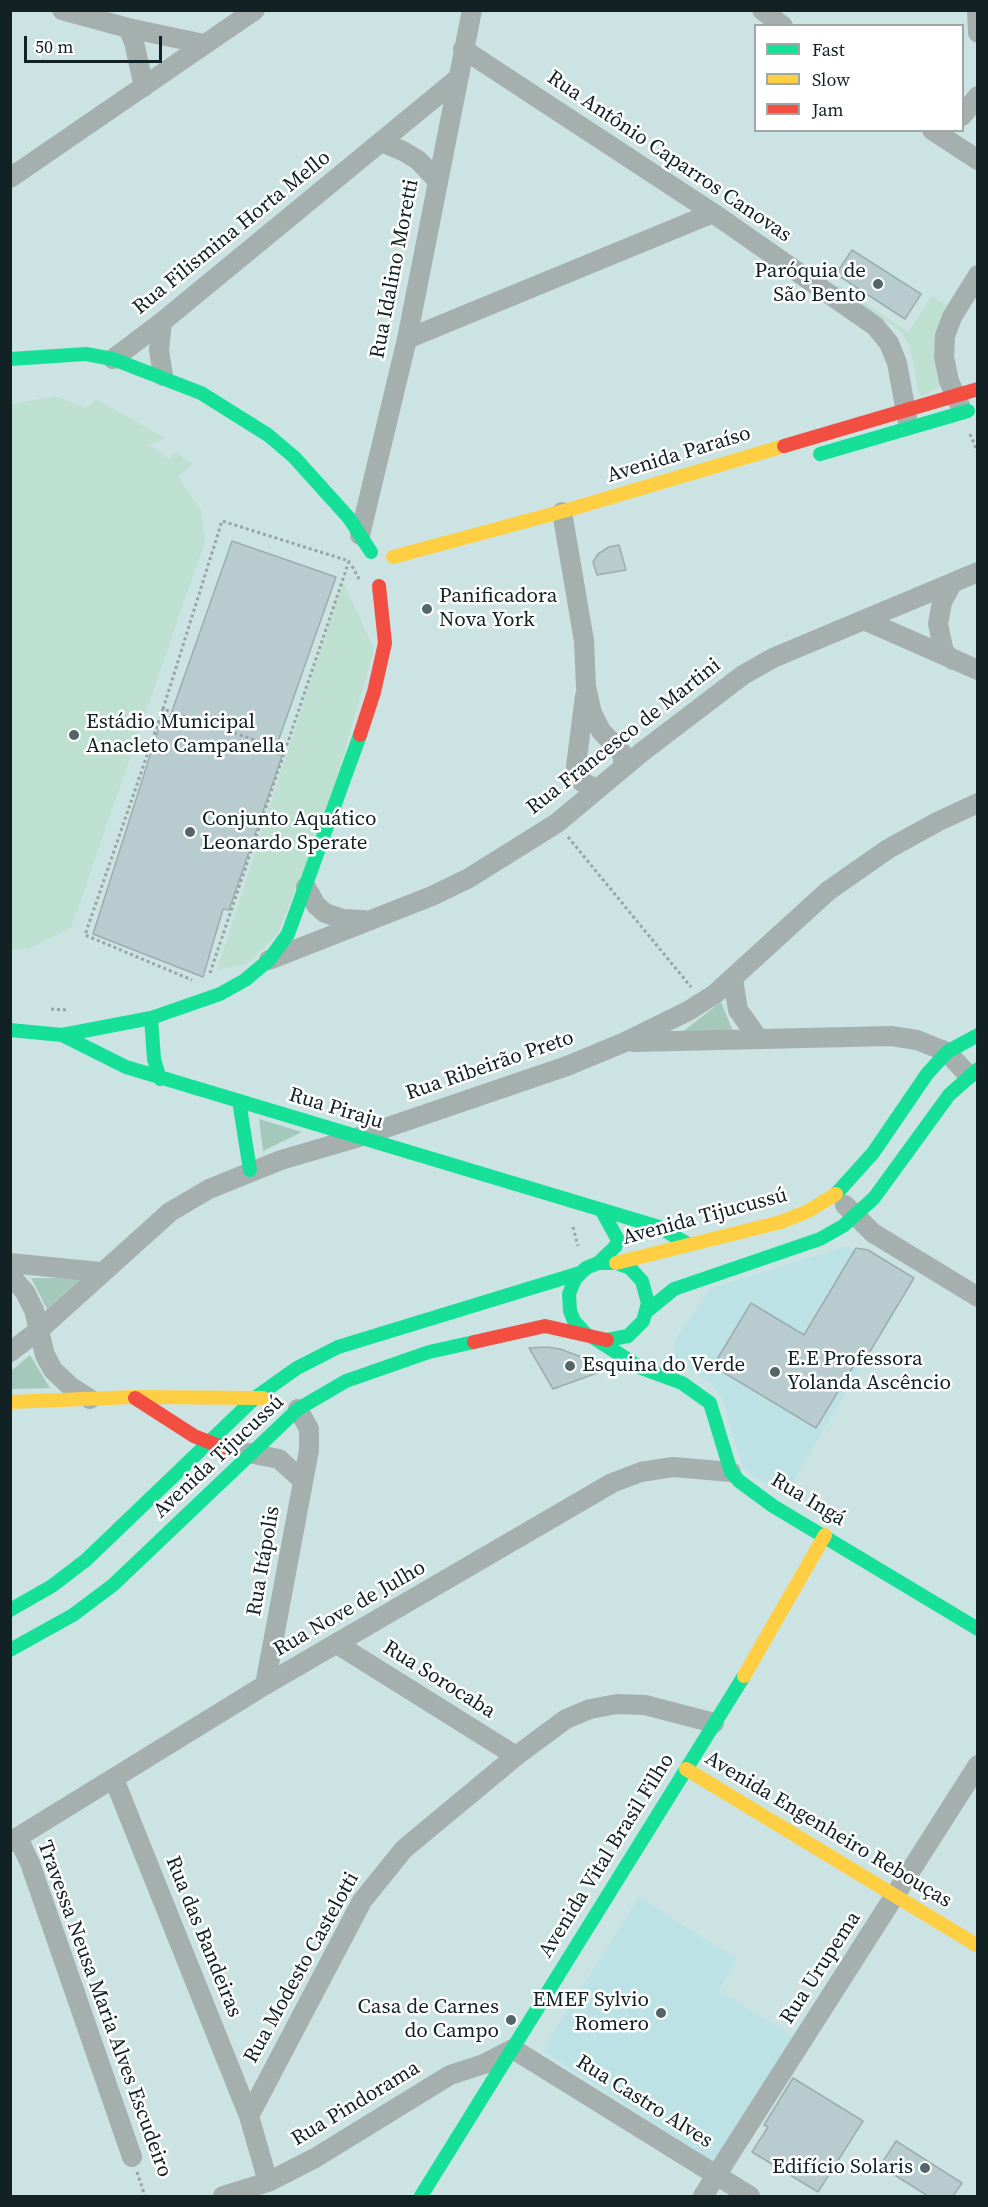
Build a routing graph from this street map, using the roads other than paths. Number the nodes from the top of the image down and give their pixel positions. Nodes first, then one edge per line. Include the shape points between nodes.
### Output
1 (62, 10) edge
2 (255, 10) edge
3 (472, 10) edge
4 (977, 10) edge
5 (763, 11) edge
6 (780, 24) edge
7 (128, 28) junction
8 (977, 32) edge
9 (204, 44) junction
10 (463, 49) junction
11 (456, 80) junction
12 (144, 87) junction
13 (978, 96) edge
14 (964, 115) edge
15 (943, 133) edge
16 (381, 142) junction
17 (978, 160) edge
18 (10, 178) edge
19 (437, 180) junction
20 (713, 213) junction
21 (978, 275) edge
22 (162, 322) junction
23 (407, 339) junction
24 (10, 359) edge
25 (113, 359) junction
26 (162, 376) junction
27 (978, 389) edge
28 (966, 406) edge
29 (905, 409) junction
30 (909, 428) junction
31 (802, 459) dead end
32 (564, 523) junction
33 (360, 536) junction
34 (393, 557) junction
35 (978, 572) edge
36 (953, 582) junction
37 (864, 620) junction
38 (953, 660) junction
39 (978, 670) edge
40 (586, 687) junction
41 (624, 766) junction
42 (597, 789) junction
43 (978, 803) edge
44 (306, 887) junction
45 (371, 920) junction
46 (269, 960) junction
47 (733, 979) junction
48 (151, 1018) junction
49 (10, 1030) edge
50 (62, 1035) junction
51 (978, 1035) edge
52 (758, 1038) junction
53 (625, 1042) junction
54 (947, 1052) junction
55 (973, 1072) edge
56 (160, 1079) junction
57 (239, 1101) junction
58 (356, 1138) junction
59 (250, 1170) junction
60 (835, 1195) junction
61 (602, 1211) junction
62 (856, 1216) junction
63 (686, 1244) junction
64 (10, 1263) edge
65 (598, 1263) junction
66 (616, 1263) junction
67 (100, 1272) junction
68 (580, 1273) junction
69 (10, 1275) edge
70 (978, 1297) edge
71 (646, 1312) junction
72 (638, 1328) junction
73 (39, 1330) junction
74 (590, 1336) junction
75 (10, 1352) edge
76 (659, 1374) junction
77 (134, 1397) junction
78 (256, 1397) junction
79 (90, 1399) junction
80 (10, 1402) edge
81 (286, 1403) junction
82 (207, 1443) junction
83 (249, 1453) junction
84 (731, 1472) junction
85 (303, 1481) junction
86 (825, 1535) junction
87 (10, 1610) edge
88 (978, 1629) edge
89 (337, 1644) junction
90 (10, 1650) edge
91 (265, 1685) junction
92 (714, 1723) junction
93 (516, 1756) junction
94 (978, 1764) edge
95 (686, 1769) junction
96 (114, 1779) junction
97 (14, 1840) edge
98 (896, 1896) junction
99 (978, 1946) edge
100 (513, 2049) junction
101 (249, 2116) junction
102 (132, 2157) road end
103 (716, 2175) junction
104 (268, 2182) junction
105 (223, 2196) edge
106 (421, 2196) edge
107 (703, 2196) edge
108 (750, 2196) edge

1 - 7 street
2 - 9 street
3 - 10 street, Rua Idalino Moretti
4 - 8 street
5 - 6 street
7 - 9 street
7 - 12 street
9 - 12 street
10 - 11 street, Rua Idalino Moretti
10 - 20 street, Rua Antônio Caparros Canovas
11 - 16 street, Rua Filismina Horta Mello
11 - 19 street, Rua Idalino Moretti
12 - 18 street
13 - 14 street
15 - 17 street
16 - 19 street via 418,160
16 - 22 street, Rua Filismina Horta Mello
19 - 23 street, Rua Idalino Moretti
20 - 23 street
20 - 29 street, Rua Antônio Caparros Canovas via 875,326 889,343 897,363
21 - 28 street via 945,336 944,357 950,381
22 - 25 street, Rua Filismina Horta Mello
22 - 26 street
23 - 33 street, Rua Idalino Moretti
24 - 25 street via 86,354
25 - 26 street
26 - 33 street via 231,409 268,435 324,488
27 - 28 street, Avenida Paraíso
28 - 29 street, Avenida Paraíso
28 - 30 street, Avenida Paraíso
29 - 30 street, Rua Antônio Caparros Canovas
29 - 32 street, Avenida Paraíso
30 - 31 street, Avenida Paraíso
32 - 34 street, Avenida Paraíso
32 - 40 street via 584,641
33 - 34 street via 361,558 383,551
34 - 44 street via 395,576 370,584 385,643 381,665 339,799
35 - 36 street, Rua Francesco de Martini
36 - 37 street, Rua Francesco de Martini
36 - 38 street via 942,602 938,624 944,652
37 - 38 street
37 - 41 street, Rua Francesco de Martini via 773,658 743,675
38 - 39 street
40 - 41 street via 592,713 622,753
40 - 42 street via 576,766 582,782
41 - 42 street, Rua Francesco de Martini
42 - 45 street, Rua Francesco de Martini via 557,823 469,878
43 - 47 street, Rua Ribeirão Preto via 888,849 828,891
44 - 45 street, Rua Francesco de Martini via 325,912 343,919
44 - 46 street via 288,934
45 - 46 street, Rua Francesco de Martini
46 - 48 street via 220,994
47 - 52 street via 738,1010
47 - 53 street, Rua Ribeirão Preto via 703,1003
48 - 50 street
48 - 56 street via 154,1059
49 - 50 street
50 - 56 street, Rua Piraju via 102,1057
51 - 54 street, Avenida Tijucussú
52 - 53 street
52 - 54 street via 891,1036 917,1040
53 - 58 street, Rua Ribeirão Preto via 567,1066
54 - 55 street
54 - 60 street, Avenida Tijucussú via 927,1074 873,1153
55 - 62 street via 950,1095
56 - 57 street, Rua Piraju
57 - 58 street, Rua Piraju
57 - 59 street
58 - 59 street, Rua Ribeirão Preto
58 - 61 street, Rua Piraju
59 - 67 street, Rua Ribeirão Preto via 170,1212
60 - 62 street
60 - 63 street, Avenida Tijucussú via 781,1222
61 - 63 street, Rua Piraju via 659,1227
61 - 65 street via 618,1240
62 - 70 street via 873,1233
62 - 71 street via 820,1239 674,1288
63 - 66 street, Avenida Tijucussú
64 - 67 street
65 - 66 street, Avenida Tijucussú
65 - 68 street, Avenida Tijucussú
66 - 71 street, Avenida Tijucussú via 630,1268 642,1281 647,1296
67 - 73 street, Rua Ribeirão Preto
68 - 74 street via 570,1289 569,1308 574,1321
68 - 78 street, Avenida Tijucussú via 338,1347 297,1368
69 - 73 street via 25,1292
71 - 72 street
72 - 74 street, Avenida Tijucussú via 620,1339
72 - 76 street via 642,1358
73 - 75 street, Rua Ribeirão Preto
73 - 79 street via 53,1370
74 - 76 street via 627,1360
74 - 81 street, Avenida Tijucussú via 545,1326 429,1352
76 - 84 street via 689,1387 710,1403
77 - 78 street
77 - 79 street
77 - 82 street
78 - 81 street
78 - 82 street, Avenida Tijucussú
79 - 80 street
81 - 83 street, Avenida Tijucussú
81 - 85 street, Rua Itápolis via 309,1429
82 - 83 street
82 - 87 street, Avenida Tijucussú via 87,1560
83 - 85 street via 279,1459
83 - 90 street, Avenida Tijucussú via 113,1585 73,1615
84 - 86 street, Rua Ingá via 773,1506
84 - 89 street, Rua Nove de Julho via 673,1467 641,1472 612,1483
85 - 91 street, Rua Itápolis
86 - 88 street, Rua Ingá
86 - 92 street, Avenida Vital Brasil Filho
89 - 91 street, Rua Nove de Julho
89 - 93 street, Rua Sorocaba
91 - 96 street, Rua Nove de Julho
92 - 93 street, Rua Modesto Castelotti via 645,1705 617,1704 566,1719
92 - 95 street, Avenida Vital Brasil Filho
93 - 101 street, Rua Modesto Castelotti via 404,1849 382,1873 362,1901
94 - 98 street, Rua Urupema
95 - 98 street, Avenida Engenheiro Rebouças
95 - 100 street, Avenida Vital Brasil Filho
96 - 97 street, Rua Nove de Julho
96 - 101 street, Rua das Bandeiras
97 - 102 street, Travessa Neusa Maria Alves Escudeiro via 30,1863
98 - 99 street, Avenida Engenheiro Rebouças
98 - 103 street, Rua Urupema
100 - 103 street, Rua Castro Alves
100 - 104 street, Rua Pindorama via 450,2075 315,2158
100 - 106 street, Avenida Vital Brasil Filho
101 - 104 street, Rua das Bandeiras
103 - 107 street, Rua Urupema
103 - 108 street, Rua Castro Alves
104 - 105 street, Rua Pindorama

